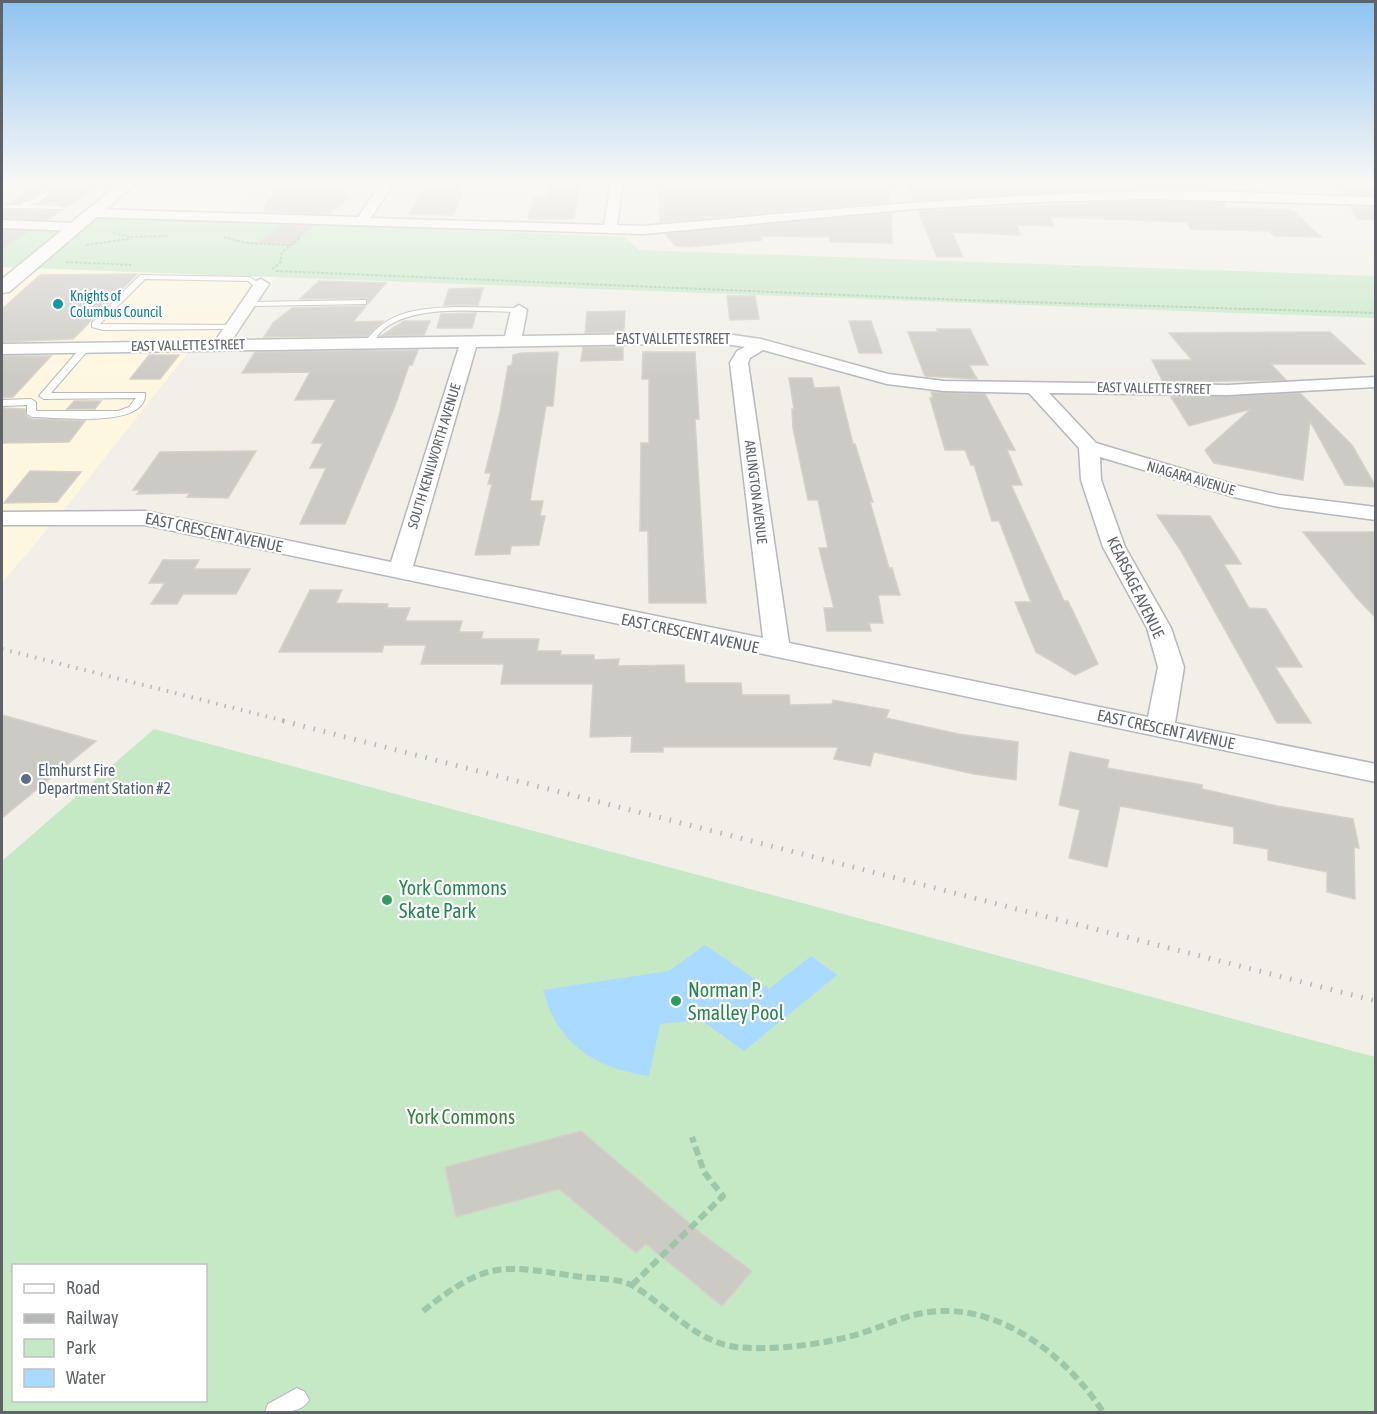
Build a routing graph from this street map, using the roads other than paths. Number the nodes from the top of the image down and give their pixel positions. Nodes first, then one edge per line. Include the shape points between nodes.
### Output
1 (51, 248) edge
2 (260, 285) joint
3 (2, 288) edge
4 (363, 302) dead end
5 (248, 304) junction
6 (519, 310) joint
7 (233, 327) junction
8 (513, 340) junction
9 (469, 341) junction
10 (368, 343) junction
11 (221, 344) junction
12 (761, 344) junction
13 (86, 347) junction
14 (2, 349) edge
15 (1034, 387) junction
16 (1372, 387) edge
17 (44, 396) junction
18 (31, 402) junction
19 (2, 403) edge
20 (1089, 447) junction
21 (1376, 514) edge
22 (2, 519) edge
23 (400, 571) junction
24 (777, 651) junction
25 (1160, 727) junction
26 (1376, 773) edge
27 (297, 1400) dead end
28 (276, 1413) edge

1 - 3 main road
2 - 5 street
2 - 7 lane via 250,279 143,277 95,325
4 - 5 lane
5 - 7 street
6 - 8 street
6 - 10 lane via 404,313 379,327
7 - 11 street
8 - 9 street, EAST VALLETTE STREET
8 - 12 street, EAST VALLETTE STREET via 719,338
9 - 10 street, EAST VALLETTE STREET
9 - 23 street, SOUTH KENILWORTH AVENUE
10 - 11 street, EAST VALLETTE STREET
11 - 13 street, EAST VALLETTE STREET
12 - 15 street, EAST VALLETTE STREET via 887,379 944,386
12 - 24 street, ARLINGTON AVENUE via 742,356 739,363
13 - 14 street, EAST VALLETTE STREET
13 - 17 lane
15 - 16 street, EAST VALLETTE STREET
15 - 20 street, NIAGARA AVENUE
17 - 18 lane
17 - 18 lane via 142,395 127,412 109,414 33,414
18 - 19 lane
20 - 21 street, NIAGARA AVENUE via 1234,491
20 - 25 street, KEARSAGE AVENUE via 1091,480 1114,547 1159,628 1172,667
22 - 23 street, EAST CRESCENT AVENUE via 145,518
23 - 24 street, EAST CRESCENT AVENUE
24 - 25 street, EAST CRESCENT AVENUE
25 - 26 street, EAST CRESCENT AVENUE
27 - 28 lane

